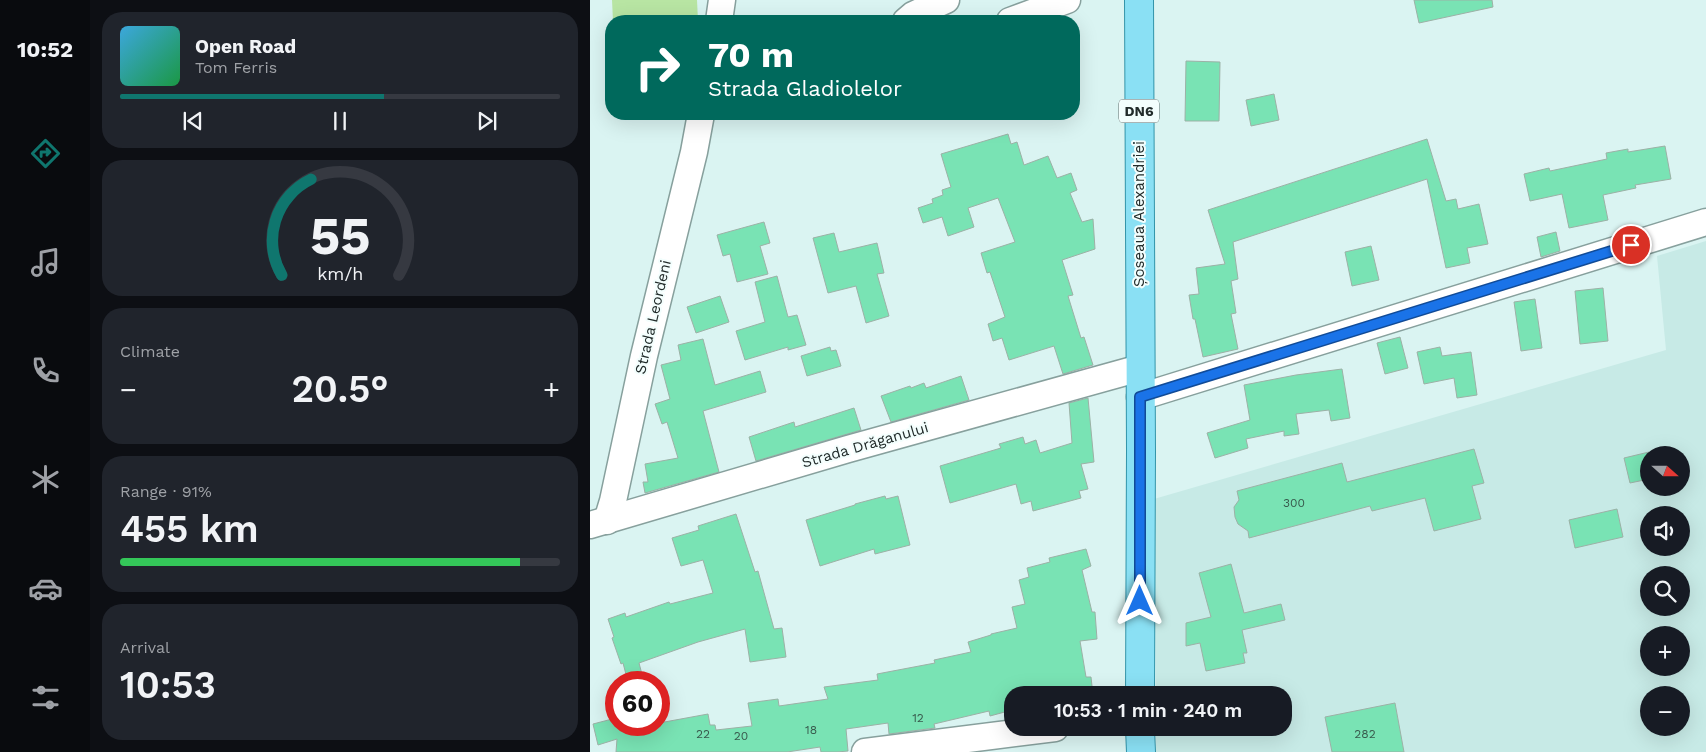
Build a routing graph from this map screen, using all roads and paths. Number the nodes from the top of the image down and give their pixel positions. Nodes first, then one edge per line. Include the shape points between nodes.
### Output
1 (722, 0) edge
2 (946, 0) edge
3 (1067, 0) edge
4 (1138, 0) edge
5 (720, 15) edge
6 (913, 15) edge
7 (1026, 15) edge
8 (700, 120) edge
9 (1706, 222) edge
10 (1140, 368) junction
11 (1140, 397) junction
12 (598, 523) edge
13 (1140, 686) edge
14 (1004, 734) edge
15 (1140, 736) edge
16 (865, 752) edge
17 (1141, 752) edge

1 - 5 street
2 - 6 street
3 - 7 street
4 - 10 main road, Șoseaua Alexandriei / DN6
8 - 12 street, Strada Leordeni via 613,501
9 - 11 street
10 - 11 main road, Șoseaua Alexandriei / DN6
10 - 12 street, Strada Drăganului
11 - 13 main road, DN6
14 - 16 street
15 - 17 main road

